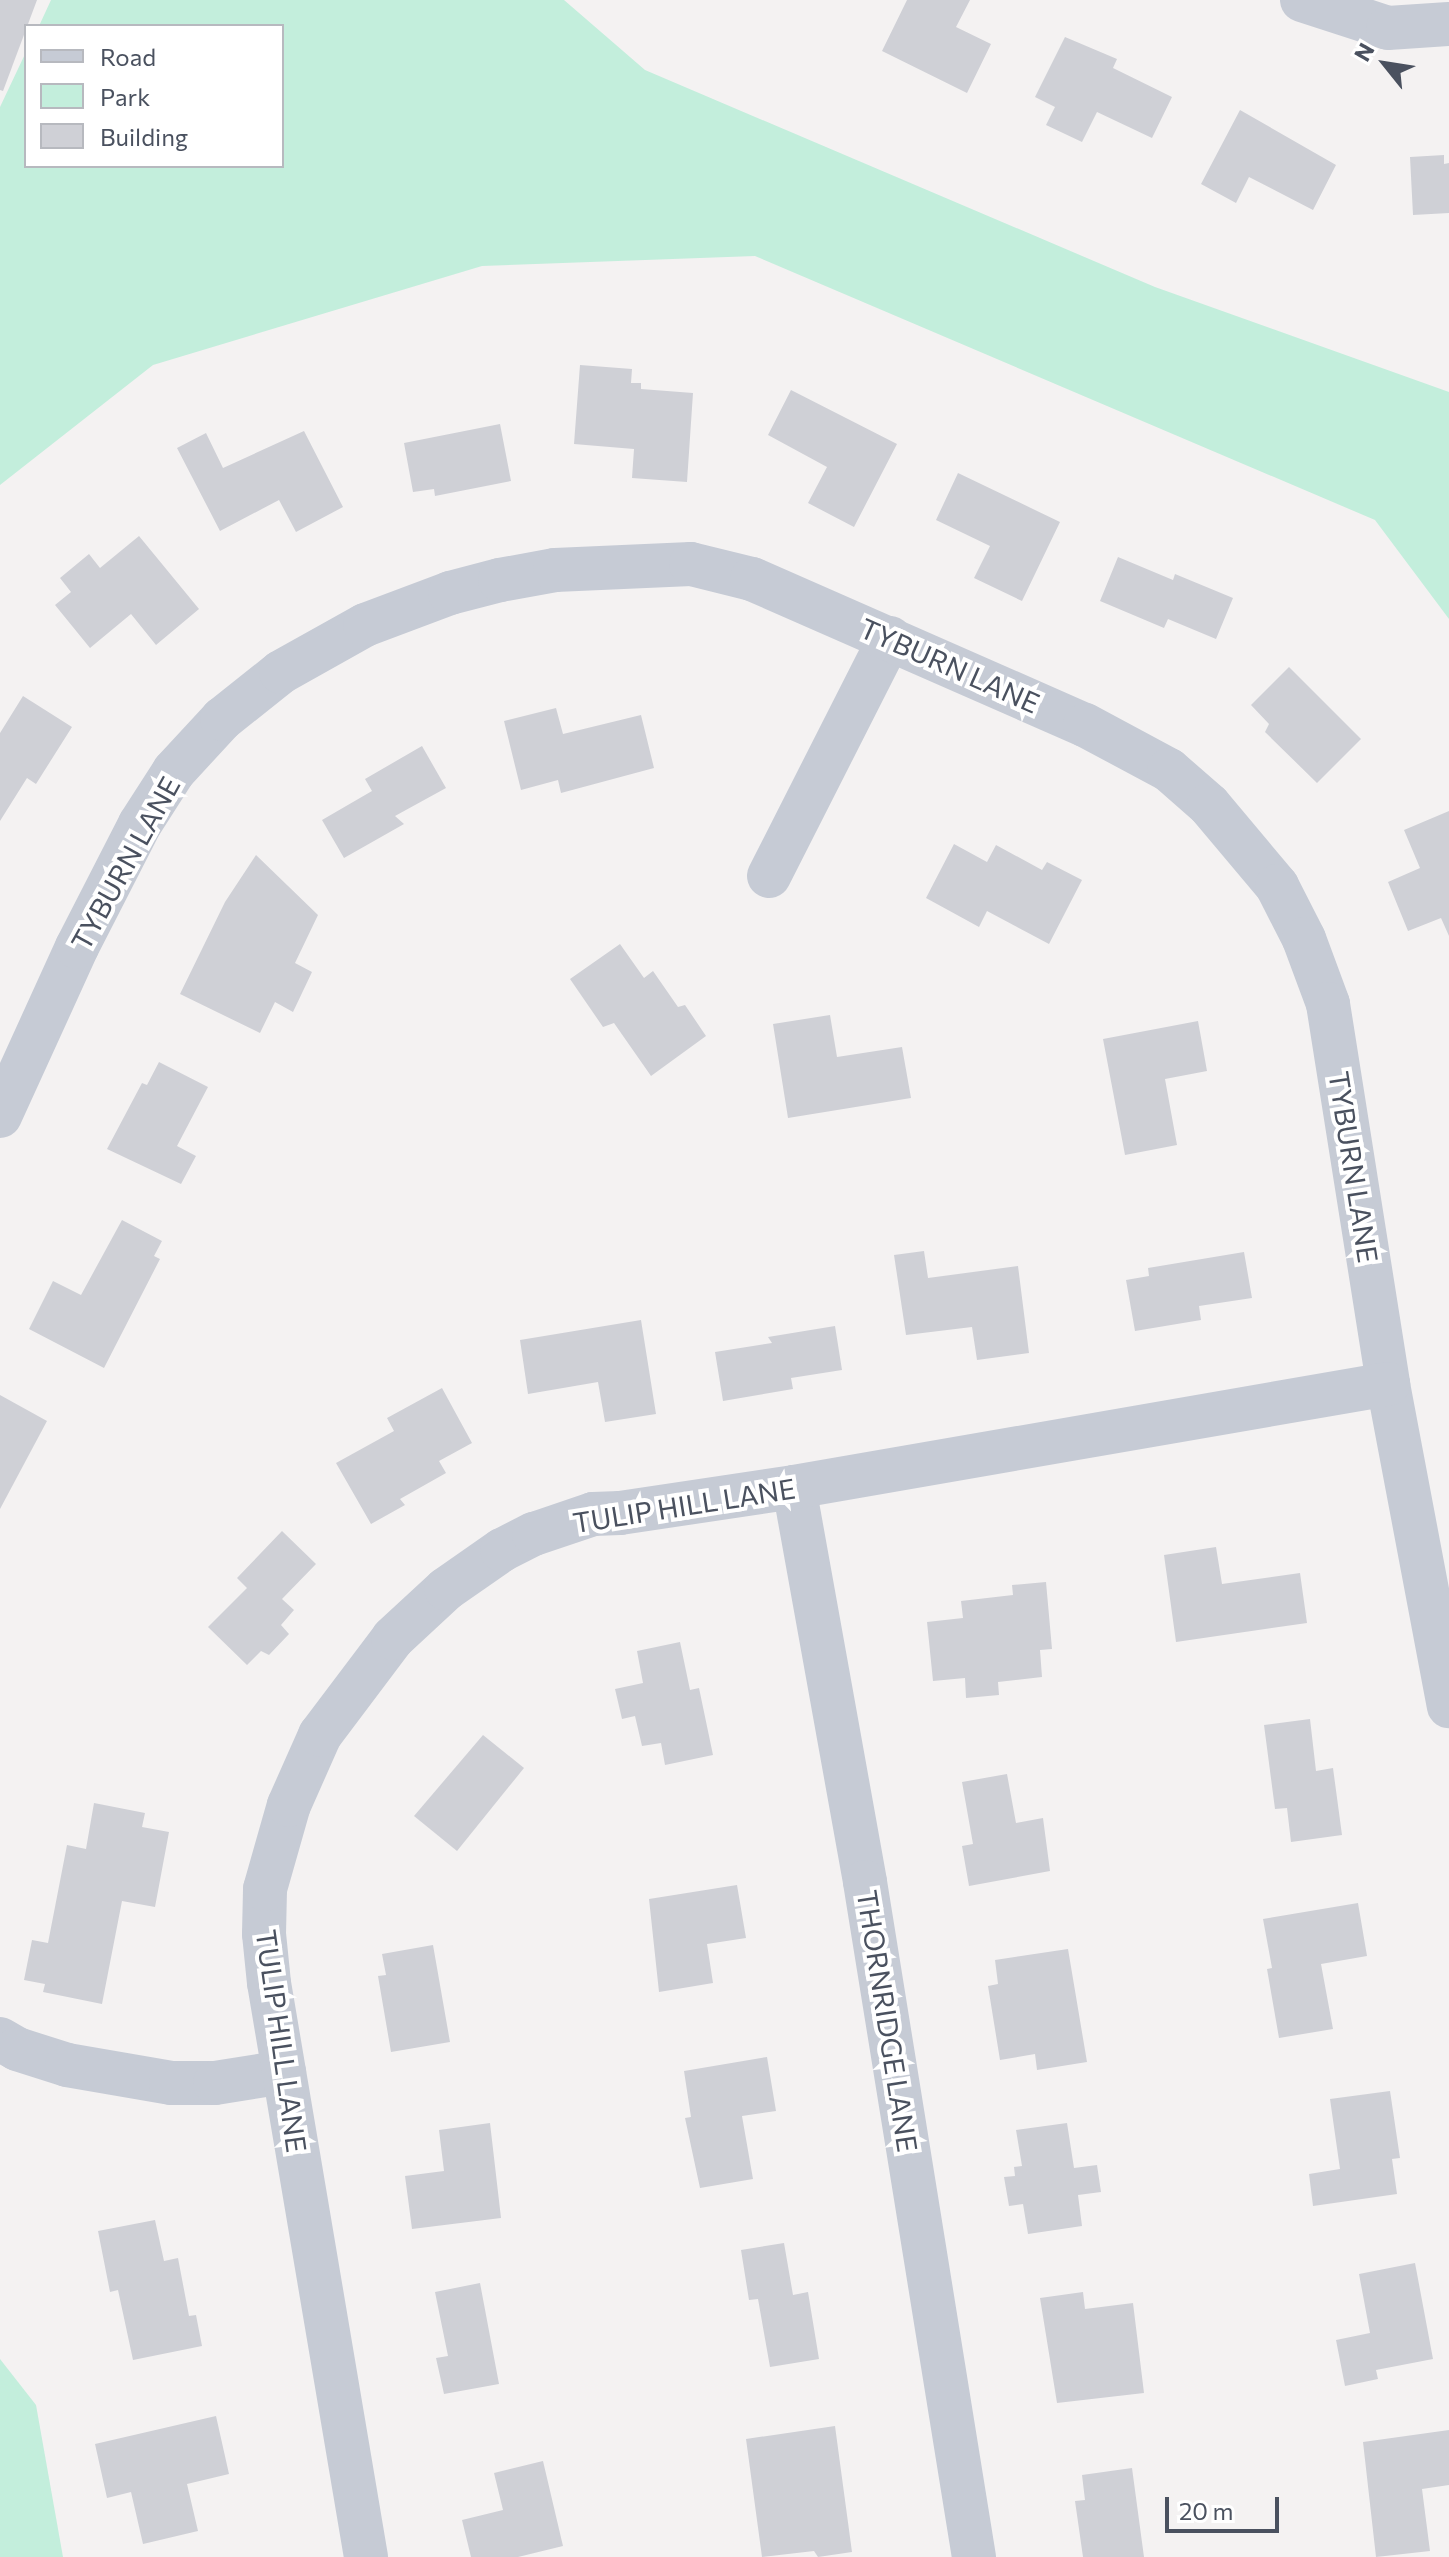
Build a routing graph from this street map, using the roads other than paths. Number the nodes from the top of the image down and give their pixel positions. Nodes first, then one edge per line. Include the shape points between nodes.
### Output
1 (1302, 0) edge
2 (1449, 24) edge
3 (890, 638) junction
4 (769, 876) dead end
5 (0, 1116) edge
6 (1388, 1384) junction
7 (794, 1487) junction
8 (1449, 1706) edge
9 (0, 2039) edge
10 (284, 2072) junction
11 (366, 2557) edge
12 (974, 2557) edge

1 - 2 street via 1388,28
3 - 4 street
3 - 5 street, TYBURN LANE via 752,579 691,564 555,570 500,580 365,625 281,672 222,719 174,771 140,824 77,947
3 - 6 street, TYBURN LANE via 1085,725 1169,770 1209,805 1277,886 1328,1004
6 - 7 street, TULIP HILL LANE
6 - 8 street, TYBURN LANE
7 - 10 street, TULIP HILL LANE via 593,1514 534,1534 446,1589 393,1638 320,1735 277,1840 265,1889 264,1934
7 - 12 street, THORNRIDGE LANE via 865,1882
9 - 10 street via 67,2065 171,2083 215,2083
10 - 11 street, TULIP HILL LANE

